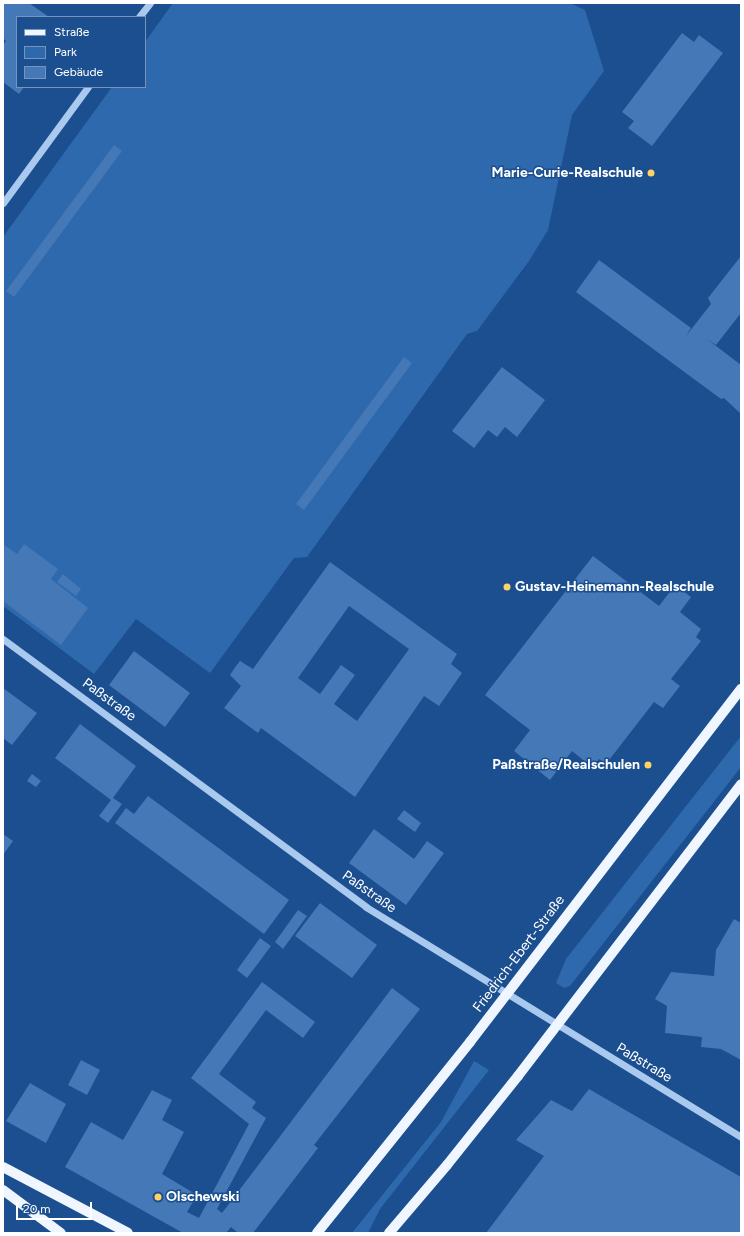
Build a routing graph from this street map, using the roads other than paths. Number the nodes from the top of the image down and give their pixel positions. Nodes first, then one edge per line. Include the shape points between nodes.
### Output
1 (150, 3) edge
2 (140, 16) edge
3 (87, 88) edge
4 (3, 203) edge
5 (3, 639) edge
6 (741, 689) edge
7 (741, 784) edge
8 (506, 995) junction
9 (557, 1025) junction
10 (741, 1137) edge
11 (3, 1167) edge
12 (3, 1190) edge
13 (61, 1233) edge
14 (128, 1233) edge
15 (317, 1233) edge
16 (389, 1233) edge

1 - 2 street
3 - 4 street
5 - 8 street, Paßstraße via 366,908
6 - 8 main road, Friedrich-Ebert-Straße
7 - 9 main road
8 - 9 street, Paßstraße
8 - 15 main road, Friedrich-Ebert-Straße
9 - 10 street, Paßstraße
9 - 16 main road via 447,1165
11 - 14 main road
12 - 13 main road

